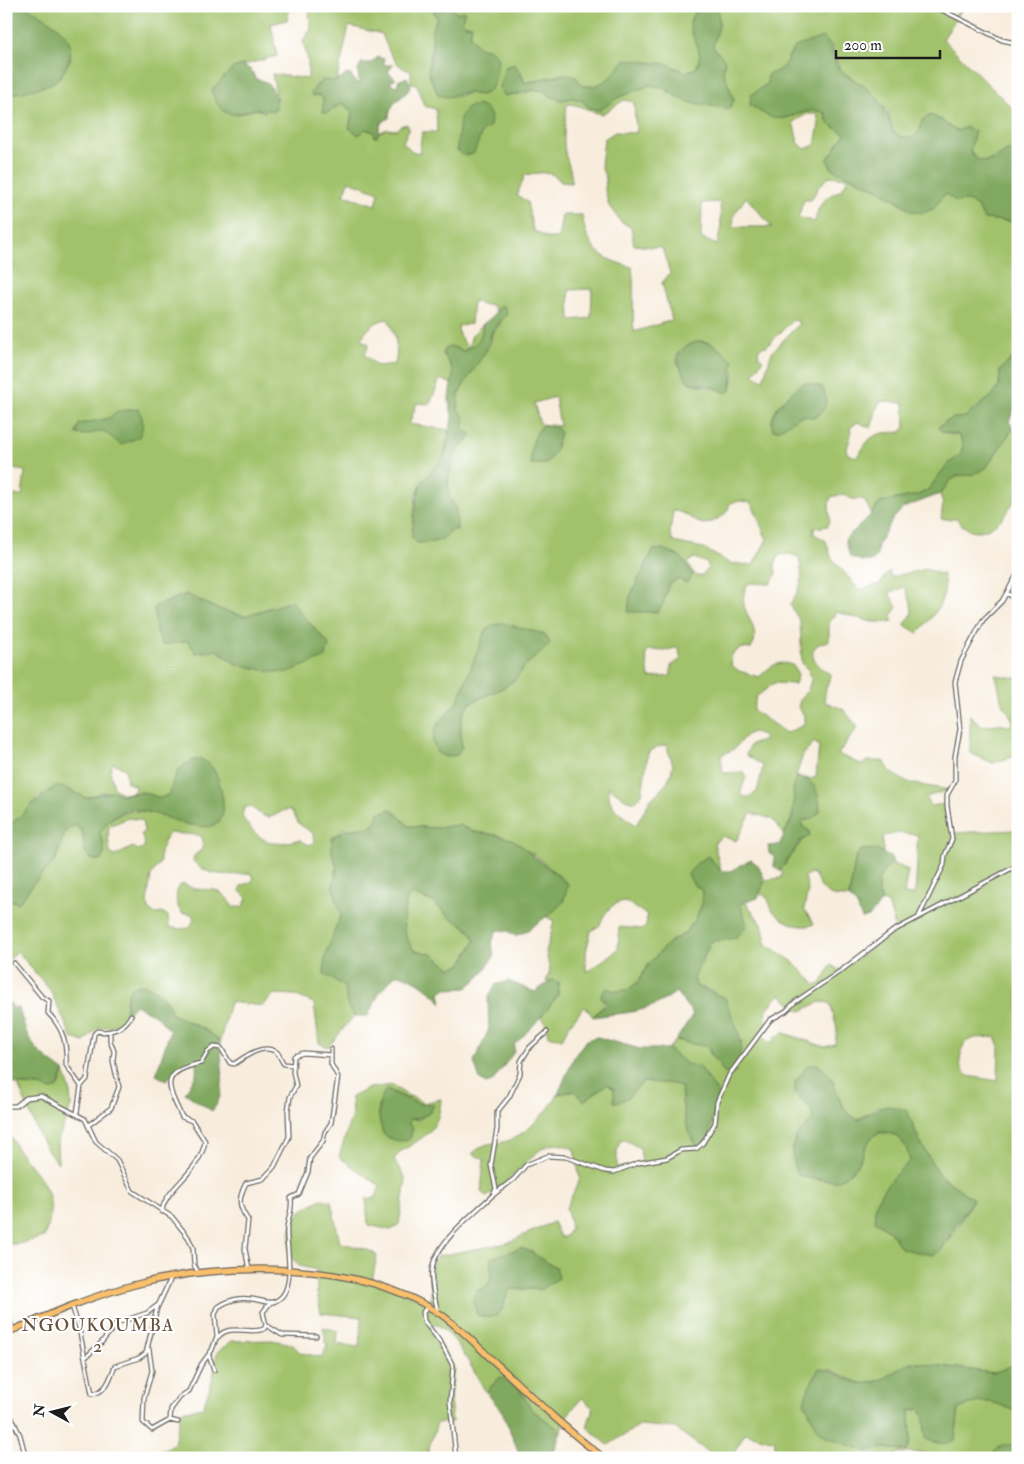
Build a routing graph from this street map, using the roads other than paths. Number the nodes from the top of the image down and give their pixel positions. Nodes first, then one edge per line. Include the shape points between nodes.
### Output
1 (934, 6) edge
2 (1018, 40) edge
3 (1018, 573) edge
4 (1007, 592) junction
5 (1018, 601) edge
6 (1018, 865) edge
7 (919, 917) junction
8 (14, 963) dead end
9 (130, 1015) dead end
10 (110, 1031) junction
11 (548, 1032) dead end
12 (331, 1049) dead end
13 (330, 1055) junction
14 (293, 1065) junction
15 (81, 1086) junction
16 (6, 1106) edge
17 (76, 1113) junction
18 (90, 1124) junction
19 (493, 1195) junction
20 (162, 1212) junction
21 (249, 1270) junction
22 (291, 1271) junction
23 (199, 1273) junction
24 (172, 1277) junction
25 (6, 1301) edge
26 (271, 1303) junction
27 (72, 1305) junction
28 (159, 1305) junction
29 (427, 1307) junction
30 (438, 1313) junction
31 (266, 1325) junction
32 (9, 1332) edge
33 (316, 1336) dead end
34 (216, 1341) junction
35 (148, 1348) junction
36 (209, 1355) junction
37 (85, 1358) junction
38 (214, 1370) dead end
39 (6, 1406) edge
40 (170, 1420) junction
41 (178, 1422) dead end
42 (600, 1456) edge
43 (26, 1458) edge
44 (456, 1458) edge

1 - 2 street via 1002,40
3 - 4 street
4 - 5 street
4 - 7 street via 984,620 962,661 955,682 960,729 955,781 947,795 946,806 952,839 944,866
6 - 7 street
7 - 19 street via 893,931 770,1020 729,1075 717,1102 715,1123 696,1149 681,1150 667,1158 638,1163 614,1172 548,1156 526,1165
8 - 15 street via 49,1001 48,1013 61,1029 68,1052 66,1065
9 - 10 street via 126,1024
10 - 15 street via 94,1034 87,1079
10 - 18 street via 119,1087 111,1108
11 - 19 street via 530,1047 521,1061 520,1074 497,1112 492,1154 492,1177 496,1189
12 - 13 street
13 - 14 street via 297,1054
13 - 22 street via 338,1077 331,1124 310,1158 299,1194 292,1198 294,1206 286,1239 286,1256
14 - 20 street via 284,1064 278,1053 270,1050 250,1052 234,1064 221,1048 214,1047 201,1063 189,1065 172,1076 169,1090 182,1117 192,1121 205,1141 196,1167 166,1199
14 - 21 street via 296,1086 288,1110 289,1136 274,1167 263,1179 246,1183 240,1196 240,1208 248,1220 245,1249
15 - 17 street
16 - 17 street via 16,1106 26,1098 41,1096
17 - 18 street
18 - 20 street via 96,1142 116,1160 132,1191
19 - 30 street via 457,1230 434,1261 432,1274
20 - 23 street via 172,1217 188,1237
21 - 22 main road
21 - 23 main road
22 - 26 street via 283,1295
22 - 29 main road via 374,1284
23 - 24 main road
24 - 27 main road via 126,1287
24 - 28 street
25 - 32 street
26 - 31 street via 263,1312
26 - 34 street via 241,1297 218,1306
27 - 32 main road
27 - 37 street
28 - 35 street
28 - 37 street via 147,1313 117,1322
29 - 30 main road
29 - 44 street via 423,1312 424,1321 453,1366 450,1402
30 - 42 main road
31 - 33 street via 282,1335
31 - 34 street via 260,1330 232,1329 218,1335
34 - 36 street
35 - 37 street via 139,1358 115,1366 106,1387 95,1394 92,1394
35 - 40 street via 152,1371 144,1398 144,1422 152,1430
36 - 38 street
36 - 40 street via 189,1391 171,1410
39 - 43 street via 20,1435
40 - 41 street

